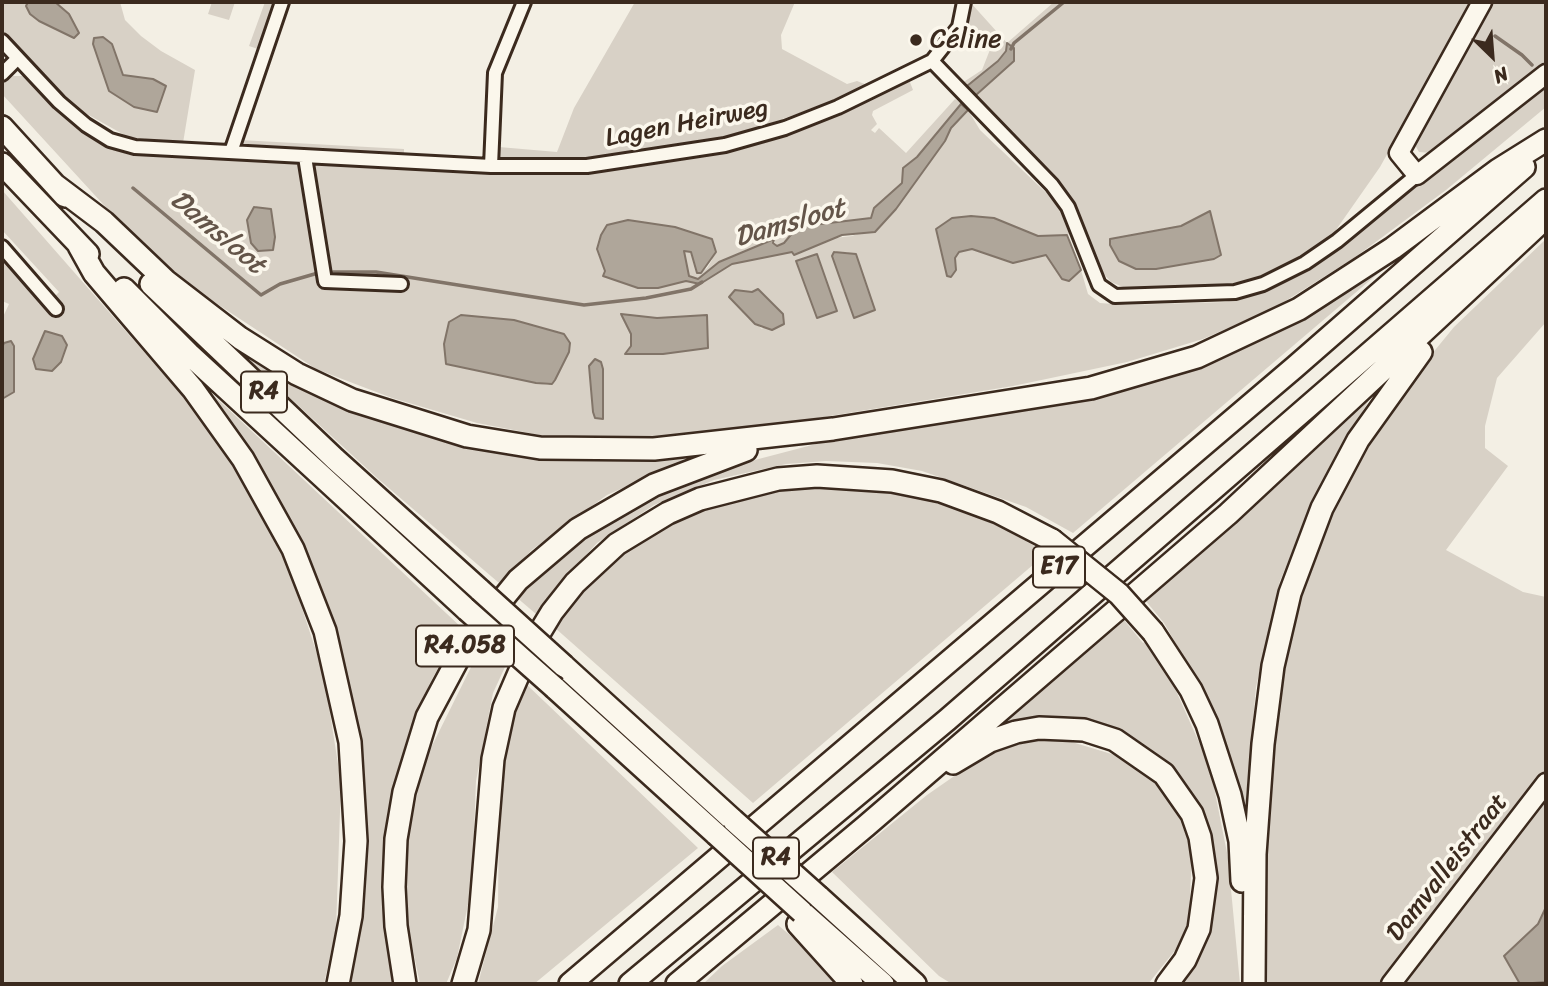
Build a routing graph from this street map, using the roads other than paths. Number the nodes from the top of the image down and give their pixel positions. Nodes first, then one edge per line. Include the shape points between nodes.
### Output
1 (282, 2) edge
2 (524, 2) edge
3 (964, 2) edge
4 (1482, 2) edge
5 (2, 41) edge
6 (17, 59) junction
7 (932, 61) junction
8 (2, 74) edge
9 (1546, 74) edge
10 (2, 127) edge
11 (1546, 140) edge
12 (1546, 147) edge
13 (231, 152) junction
14 (305, 157) junction
15 (2, 164) edge
16 (491, 166) junction
17 (1417, 175) junction
18 (55, 186) junction
19 (1546, 200) edge
20 (1546, 218) edge
21 (1528, 234) junction
22 (79, 246) junction
23 (2, 247) edge
24 (401, 284) dead end
25 (57, 309) dead end
26 (834, 429) junction
27 (1546, 783) edge
28 (866, 826) junction
29 (797, 915) junction
30 (719, 949) junction
31 (891, 962) junction
32 (338, 984) edge
33 (405, 984) edge
34 (463, 984) edge
35 (570, 984) edge
36 (630, 984) edge
37 (677, 984) edge
38 (690, 984) edge
39 (852, 984) edge
40 (883, 984) edge
41 (915, 984) edge
42 (931, 984) edge
43 (1167, 984) edge
44 (1251, 984) edge
45 (1391, 984) edge

1 - 13 street
2 - 16 street via 495,73
3 - 7 street via 959,27
4 - 17 street via 1399,153
5 - 6 street, Lagen Heirweg
6 - 8 street
6 - 13 street, Lagen Heirweg via 59,102 110,140 154,150
7 - 16 street, Lagen Heirweg via 827,111 725,145 587,166
7 - 17 street via 1052,185 1068,207 1099,285 1115,296 1235,292 1263,284 1337,241
9 - 17 street
10 - 18 highway, R4
11 - 26 highway via 1299,309 1208,352 1091,388
12 - 35 highway, E17 via 1295,367
13 - 14 street, Lagen Heirweg
14 - 16 street, Lagen Heirweg
14 - 24 street via 325,281
15 - 22 highway, R4
18 - 26 highway via 240,338 308,379 408,419 467,436 540,447 615,450 690,447
18 - 31 highway, R4, bridge via 197,328
19 - 36 highway, E17 via 947,720
20 - 21 highway
21 - 28 highway via 1228,514
21 - 44 highway via 1394,386 1358,440 1305,549 1273,666 1262,744
22 - 29 highway, R4, bridge via 189,354 765,879
22 - 32 highway via 94,273 193,390 243,459 293,549 326,631 350,742 356,828 351,916
23 - 25 street
26 - 33 highway, R4.058 via 724,456 616,504 547,553 489,614 444,680 413,755 404,792 394,887
27 - 45 street, Damvalleistraat
28 - 30 highway
28 - 43 highway via 990,741 1039,728 1084,730 1115,740 1164,774 1180,794 1200,837 1206,878 1203,912 1193,945
29 - 39 highway
29 - 40 highway, R4
30 - 37 highway
30 - 38 highway
31 - 41 highway, R4
31 - 42 highway
34 - 44 highway, bridge via 482,912 493,759 504,708 528,650 552,612 617,544 668,513 746,485 817,476 892,481 942,491 998,512 1052,540 1110,586 1153,632 1191,690 1230,795 1240,841

